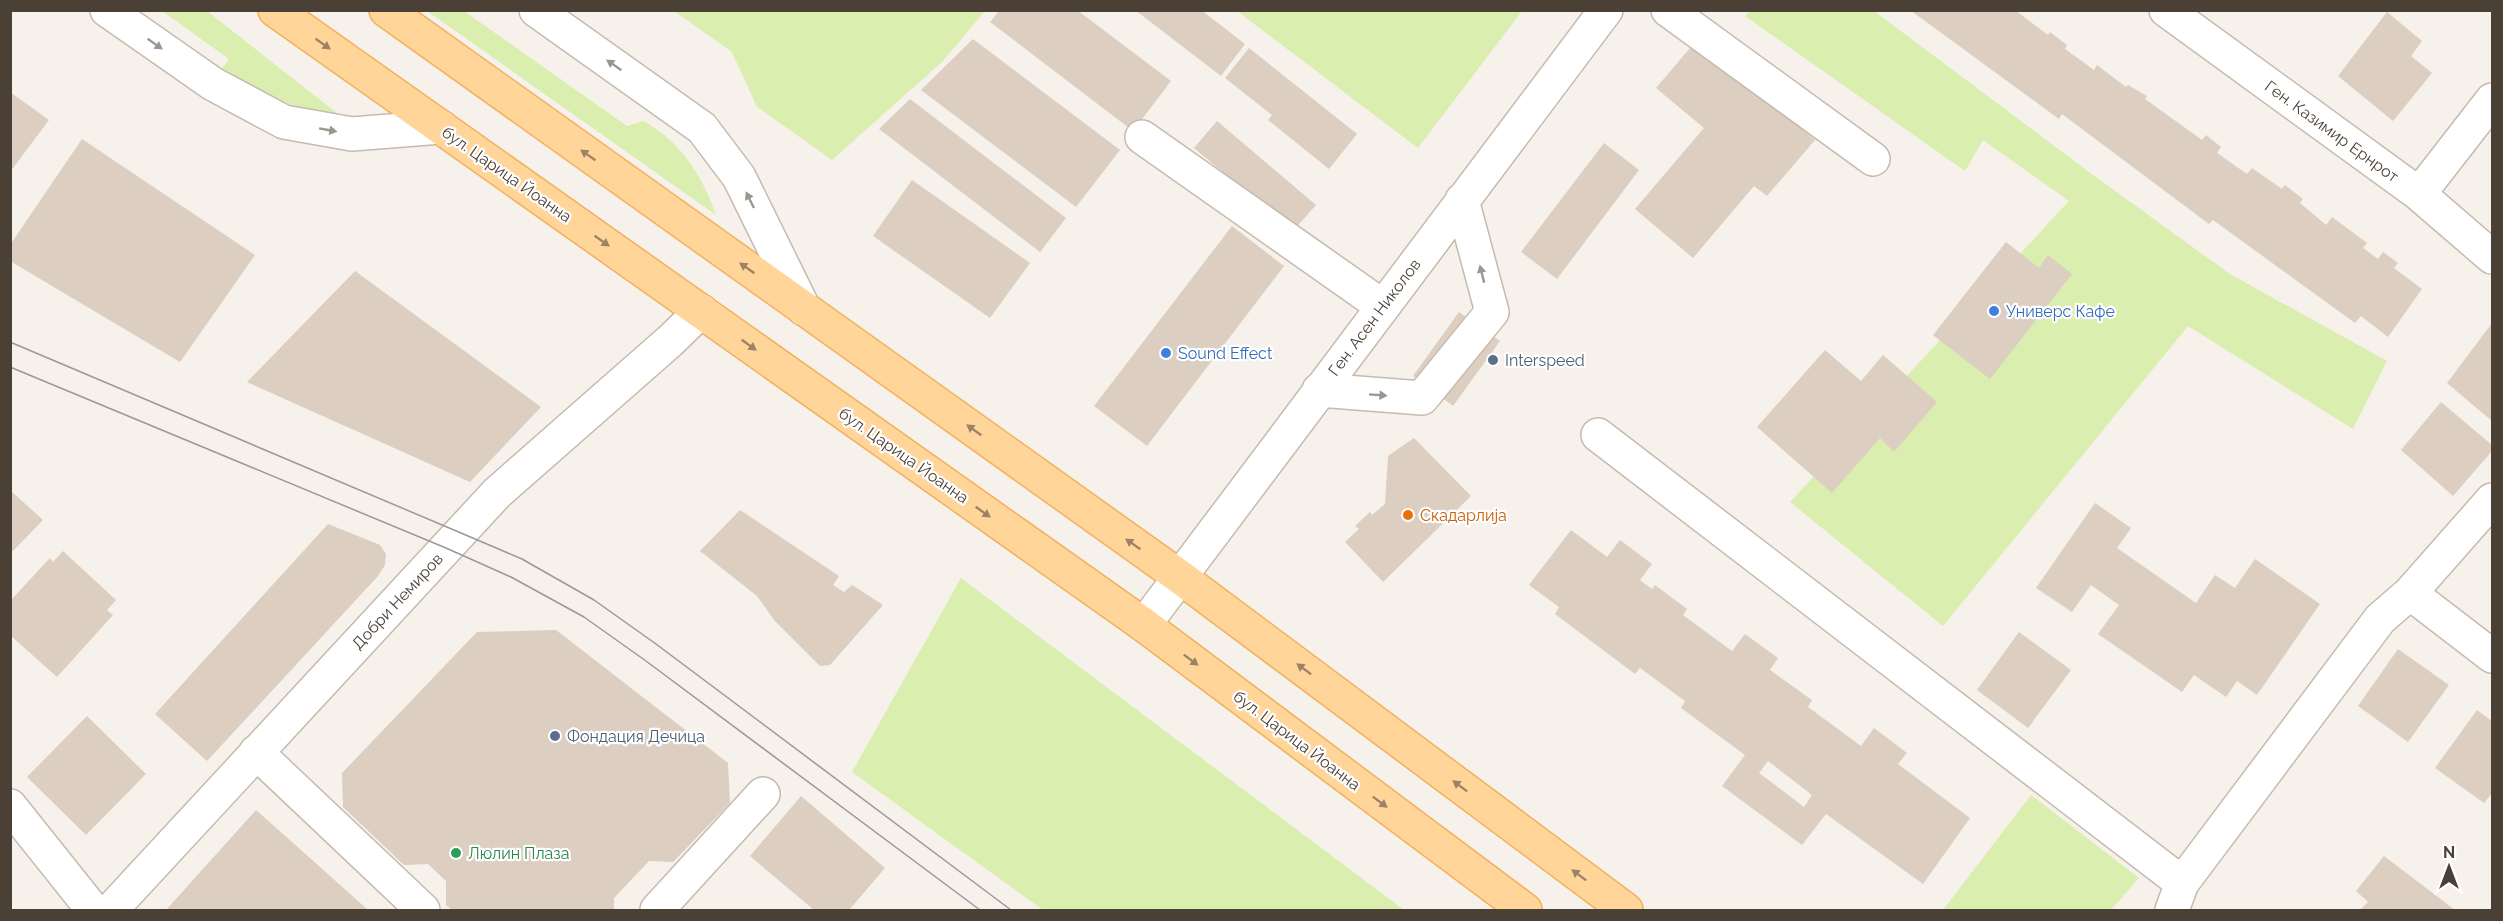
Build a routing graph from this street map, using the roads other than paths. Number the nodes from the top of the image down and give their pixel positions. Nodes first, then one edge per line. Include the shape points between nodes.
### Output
1 (107, 10) edge
2 (275, 10) edge
3 (386, 10) edge
4 (536, 10) edge
5 (1605, 10) edge
6 (1668, 10) edge
7 (2166, 10) edge
8 (2493, 100) edge
9 (441, 127) junction
10 (1142, 137) dead end
11 (1873, 159) dead end
12 (2419, 194) junction
13 (1462, 200) junction
14 (2493, 257) edge
15 (1382, 306) junction
16 (804, 309) junction
17 (701, 310) junction
18 (1319, 390) junction
19 (1598, 435) dead end
20 (2493, 500) edge
21 (1180, 577) junction
22 (2410, 593) junction
23 (1144, 625) junction
24 (2493, 656) edge
25 (256, 752) junction
26 (763, 794) dead end
27 (10, 806) edge
28 (2177, 897) edge
29 (93, 910) edge
30 (111, 910) edge
31 (423, 910) edge
32 (657, 910) edge
33 (1525, 910) edge
34 (1626, 910) edge

1 -> 9 street via 213,84 284,122 352,134
2 -> 9 main road, бул. Царица Йоанна
16 -> 3 main road
16 -> 4 street via 739,177 702,128
5 - 13 street, Ген. Асен Николов
6 - 11 street
7 - 12 street, Ген. Казимир Ернрот
8 - 12 street
9 -> 17 main road, бул. Царица Йоанна
10 - 15 street
12 - 14 street, Ген. Казимир Ернрот
13 - 15 street, Ген. Асен Николов
18 -> 13 street via 1422,398 1492,312
15 - 18 street, Ген. Асен Николов
21 -> 16 main road
17 -> 23 main road, бул. Царица Йоанна
17 - 25 street, Добри Немиров via 497,493
18 - 21 street, Ген. Асен Николов
19 - 28 street
20 - 22 street
21 - 23 street, Ген. Асен Николов
34 -> 21 main road
22 - 24 street
22 - 28 street via 2380,619
23 -> 33 main road, бул. Царица Йоанна
25 - 30 street, Добри Немиров
25 - 31 street
26 - 32 street
27 - 29 street

